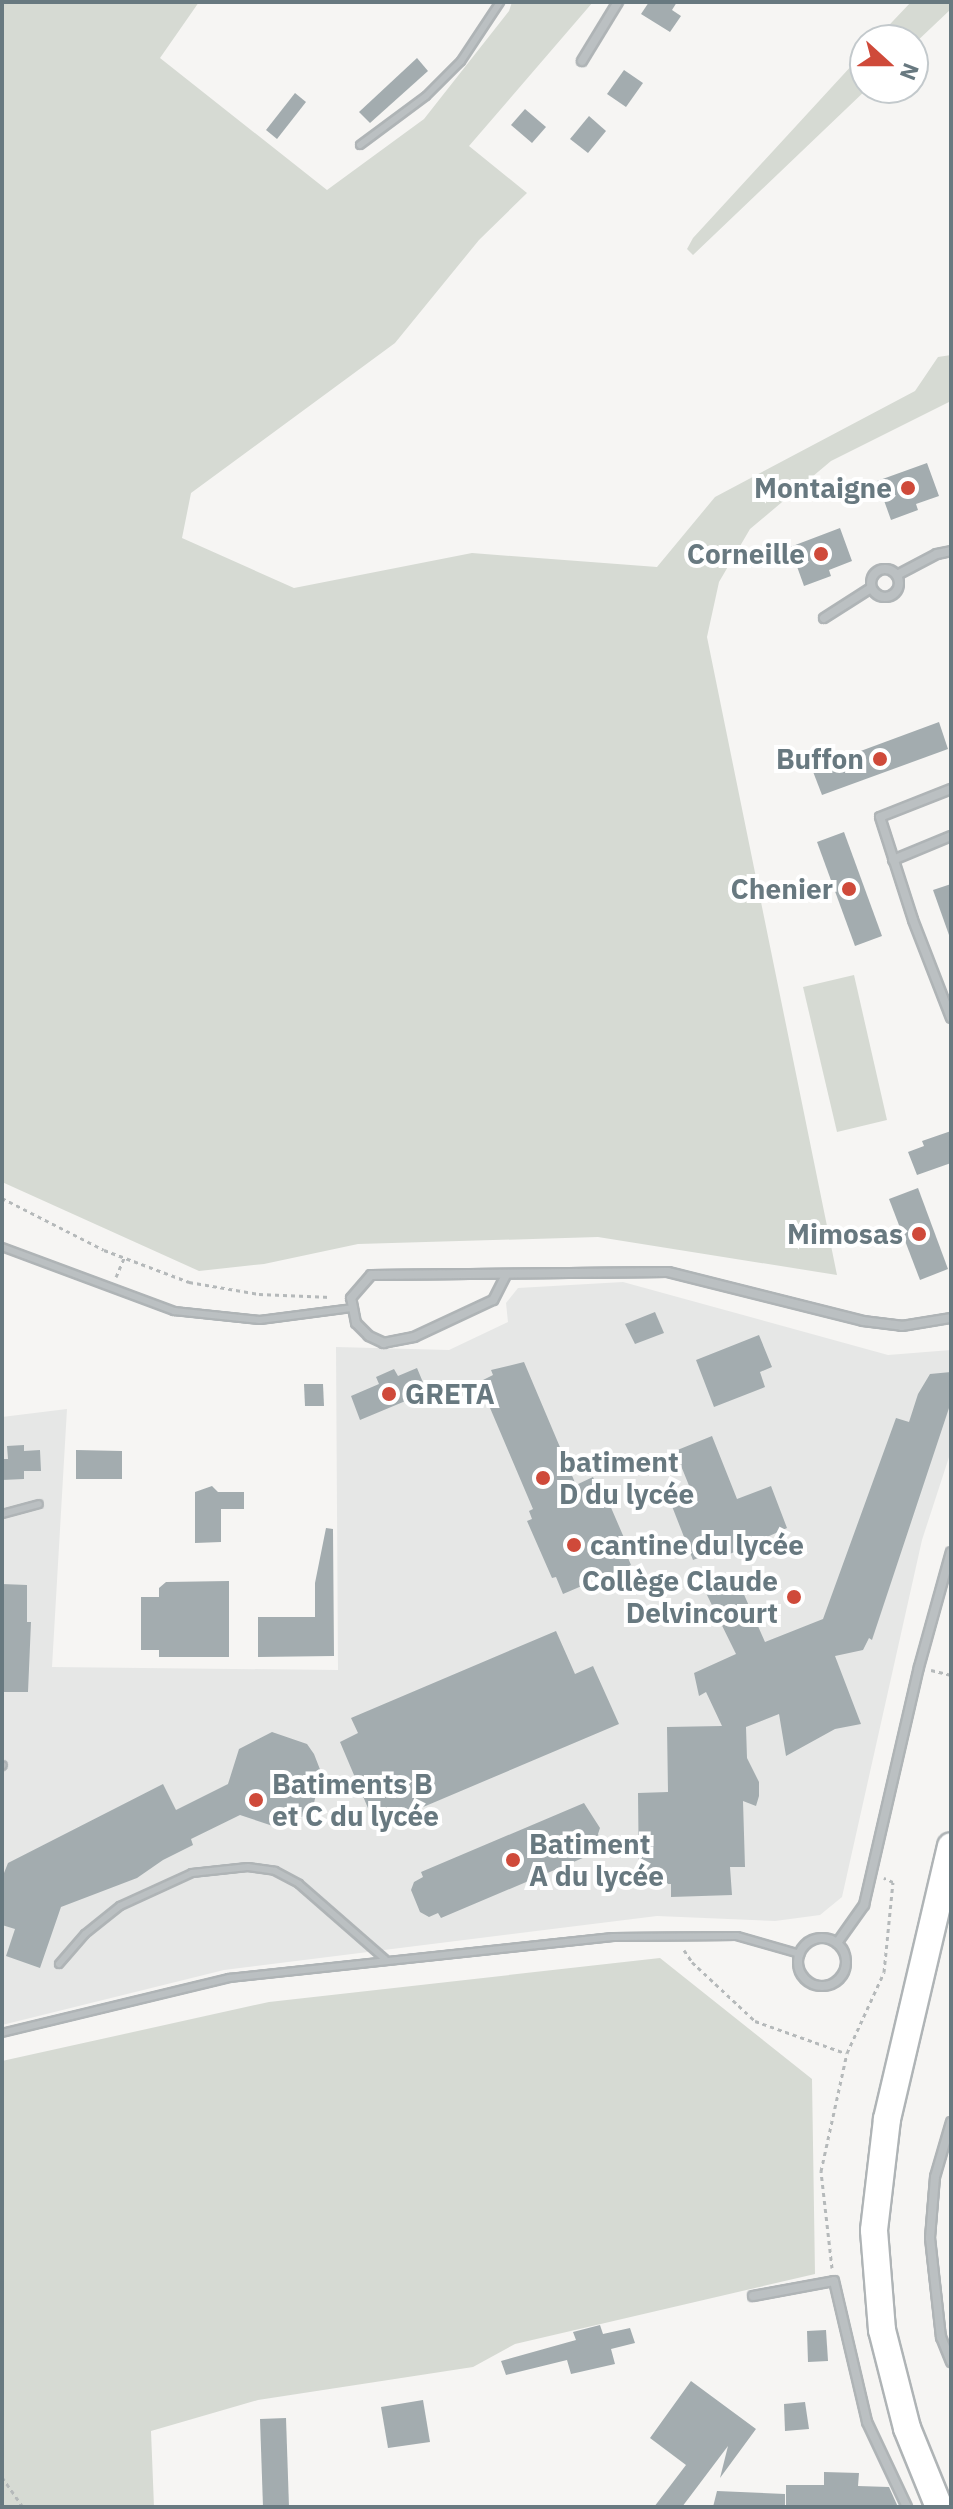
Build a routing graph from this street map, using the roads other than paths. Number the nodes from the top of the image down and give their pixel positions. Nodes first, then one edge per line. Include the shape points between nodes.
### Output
1 (500, 2) edge
2 (618, 2) edge
3 (582, 61) dead end
4 (360, 145) dead end
5 (951, 551) edge
6 (897, 575) junction
7 (871, 588) junction
8 (824, 618) dead end
9 (951, 789) edge
10 (951, 836) edge
11 (893, 860) junction
12 (951, 1018) edge
13 (2, 1247) edge
14 (506, 1275) junction
15 (353, 1308) junction
16 (951, 1318) edge
17 (39, 1504) dead end
18 (2, 1514) edge
19 (951, 1552) edge
20 (951, 1846) edge
21 (837, 1943) junction
22 (800, 1954) junction
23 (385, 1959) junction
24 (59, 1964) dead end
25 (2, 2033) edge
26 (951, 2122) edge
27 (753, 2296) dead end
28 (951, 2362) edge
29 (907, 2507) edge
30 (939, 2507) edge

1 - 4 lane via 461,61 426,96
2 - 3 street
5 - 6 street
6 - 7 street via 883,568 875,571
6 - 7 street via 899,584 891,596
7 - 8 street
9 - 11 street via 880,817
10 - 11 street
11 - 12 street
13 - 15 lane via 174,1311 260,1320
14 - 15 street via 371,1275 351,1298
14 - 15 street via 493,1300 414,1337 384,1343 369,1336 356,1323
14 - 16 street via 668,1272 902,1326
17 - 18 lane
19 - 21 street via 864,1905
20 - 30 main road via 887,2119 874,2230 882,2330 907,2428
21 - 22 street via 815,1939
21 - 22 street via 846,1964 833,1983 810,1982 800,1969
22 - 23 lane via 737,1936 613,1937
23 - 24 lane via 299,1884 275,1871 248,1867 192,1873 120,1906
23 - 25 lane via 229,1978
26 - 28 street via 935,2177 930,2238 941,2337
27 - 29 street via 834,2281 867,2422

